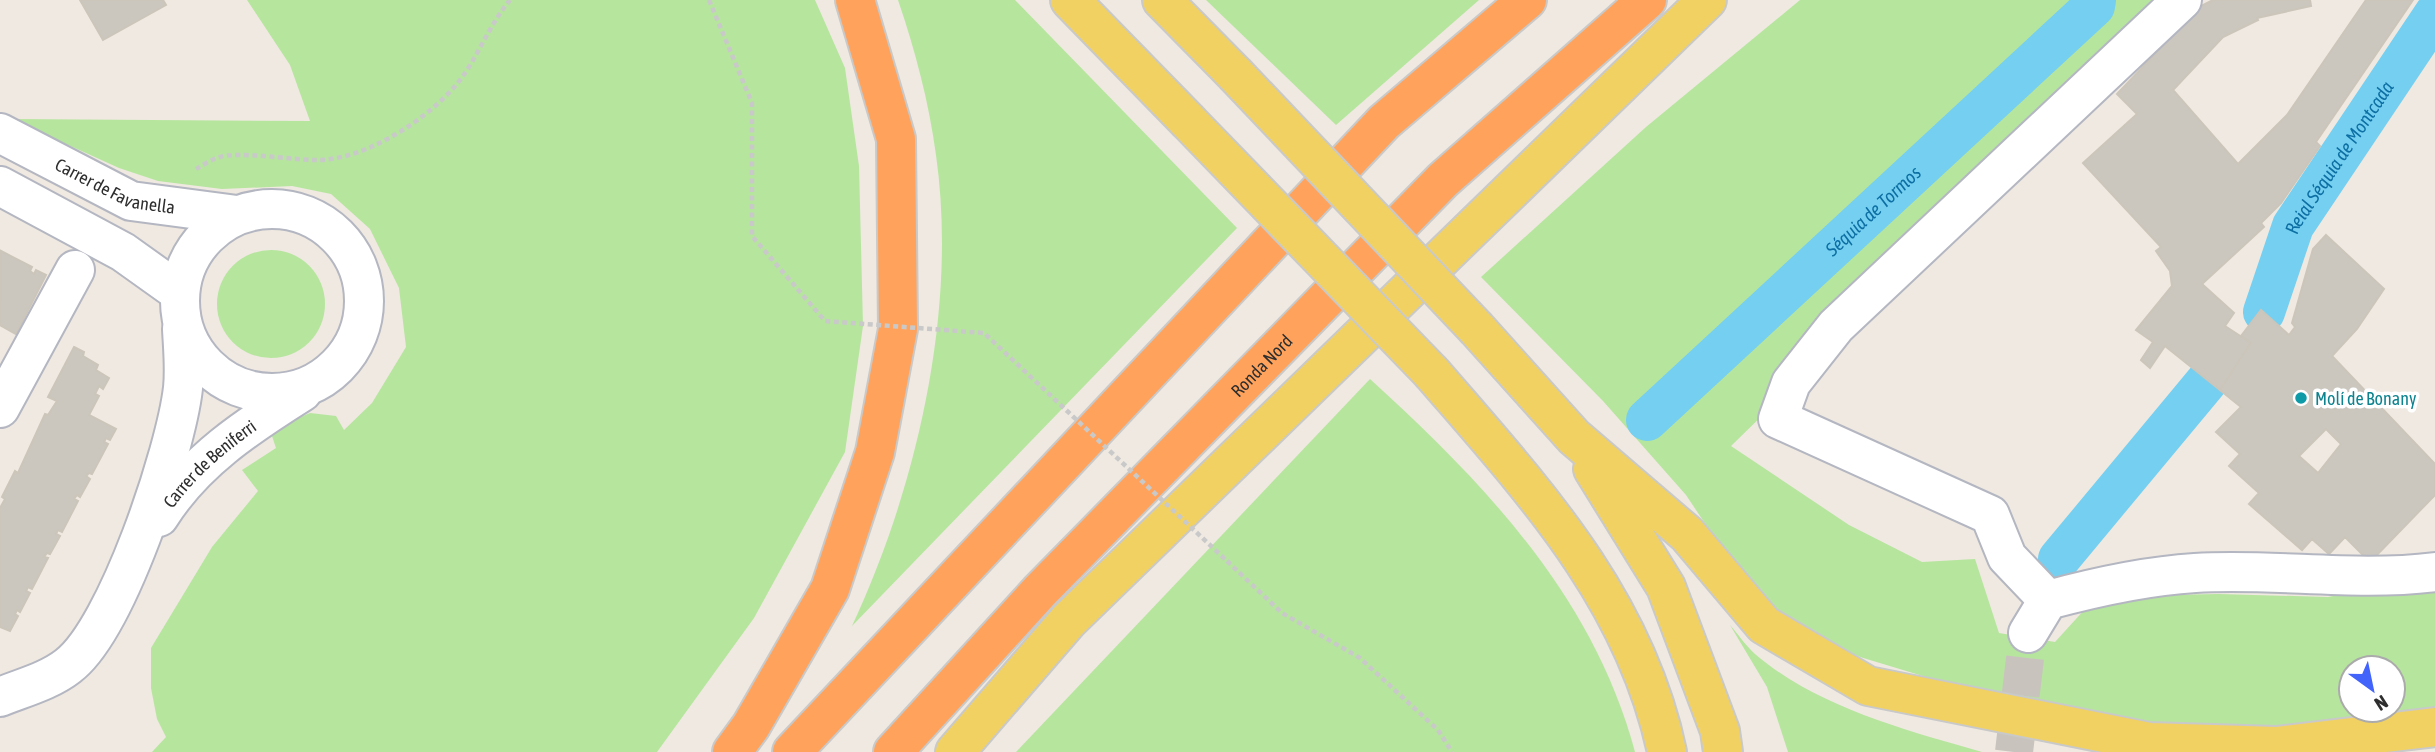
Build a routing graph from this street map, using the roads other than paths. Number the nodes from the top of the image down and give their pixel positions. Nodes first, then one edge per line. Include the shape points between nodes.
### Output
1 (855, 0) edge
2 (1070, 0) edge
3 (1162, 0) edge
4 (1527, 0) edge
5 (1647, 0) edge
6 (1707, 0) edge
7 (1734, 0) edge
8 (2182, 0) edge
9 (1604, 101) junction
10 (0, 133) edge
11 (0, 186) edge
12 (237, 215) junction
13 (75, 270) dead end
14 (180, 308) junction
15 (318, 382) junction
16 (0, 408) edge
17 (1574, 437) junction
18 (2435, 572) edge
19 (125, 573) junction
20 (2048, 600) junction
21 (2028, 633) tunnel mouth
22 (0, 697) edge
23 (2435, 727) edge
24 (732, 752) edge
25 (792, 752) edge
26 (893, 752) edge
27 (955, 752) edge
28 (1667, 752) edge
29 (1723, 752) edge

1 - 24 highway via 896,139 898,329 875,452 830,589
2 - 28 main road, bridge via 1432,373 1546,505 1616,610 1661,722
3 - 17 main road, bridge
4 - 25 highway via 1384,122
5 - 26 highway, Ronda Nord via 1443,180 1040,591
6 - 9 main road
7 - 9 main road
8 - 20 street via 1836,326 1791,383 1778,419 1990,515 2007,557
9 - 27 main road via 1068,621
10 - 12 street, Carrer de Favanella via 131,201
11 - 14 street via 123,252
12 - 14 street via 198,245 185,268
12 - 15 street via 268,208 298,212 326,225 348,247 364,295 359,335 342,362
13 - 16 street
14 - 15 street via 192,350 235,387 263,394 292,392
14 - 19 street, Carrer de Beniferri via 183,385 178,418 156,498
15 - 19 street, Carrer de Beniferri via 231,438 194,472 167,505
17 - 23 main road via 1687,534 1764,625 1868,686 2149,742 2276,746
17 - 29 main road via 1666,586 1720,732
18 - 20 street via 2337,576 2196,573 2140,579
19 - 22 street, Carrer de Beniferri via 82,652 67,667
20 - 21 street

